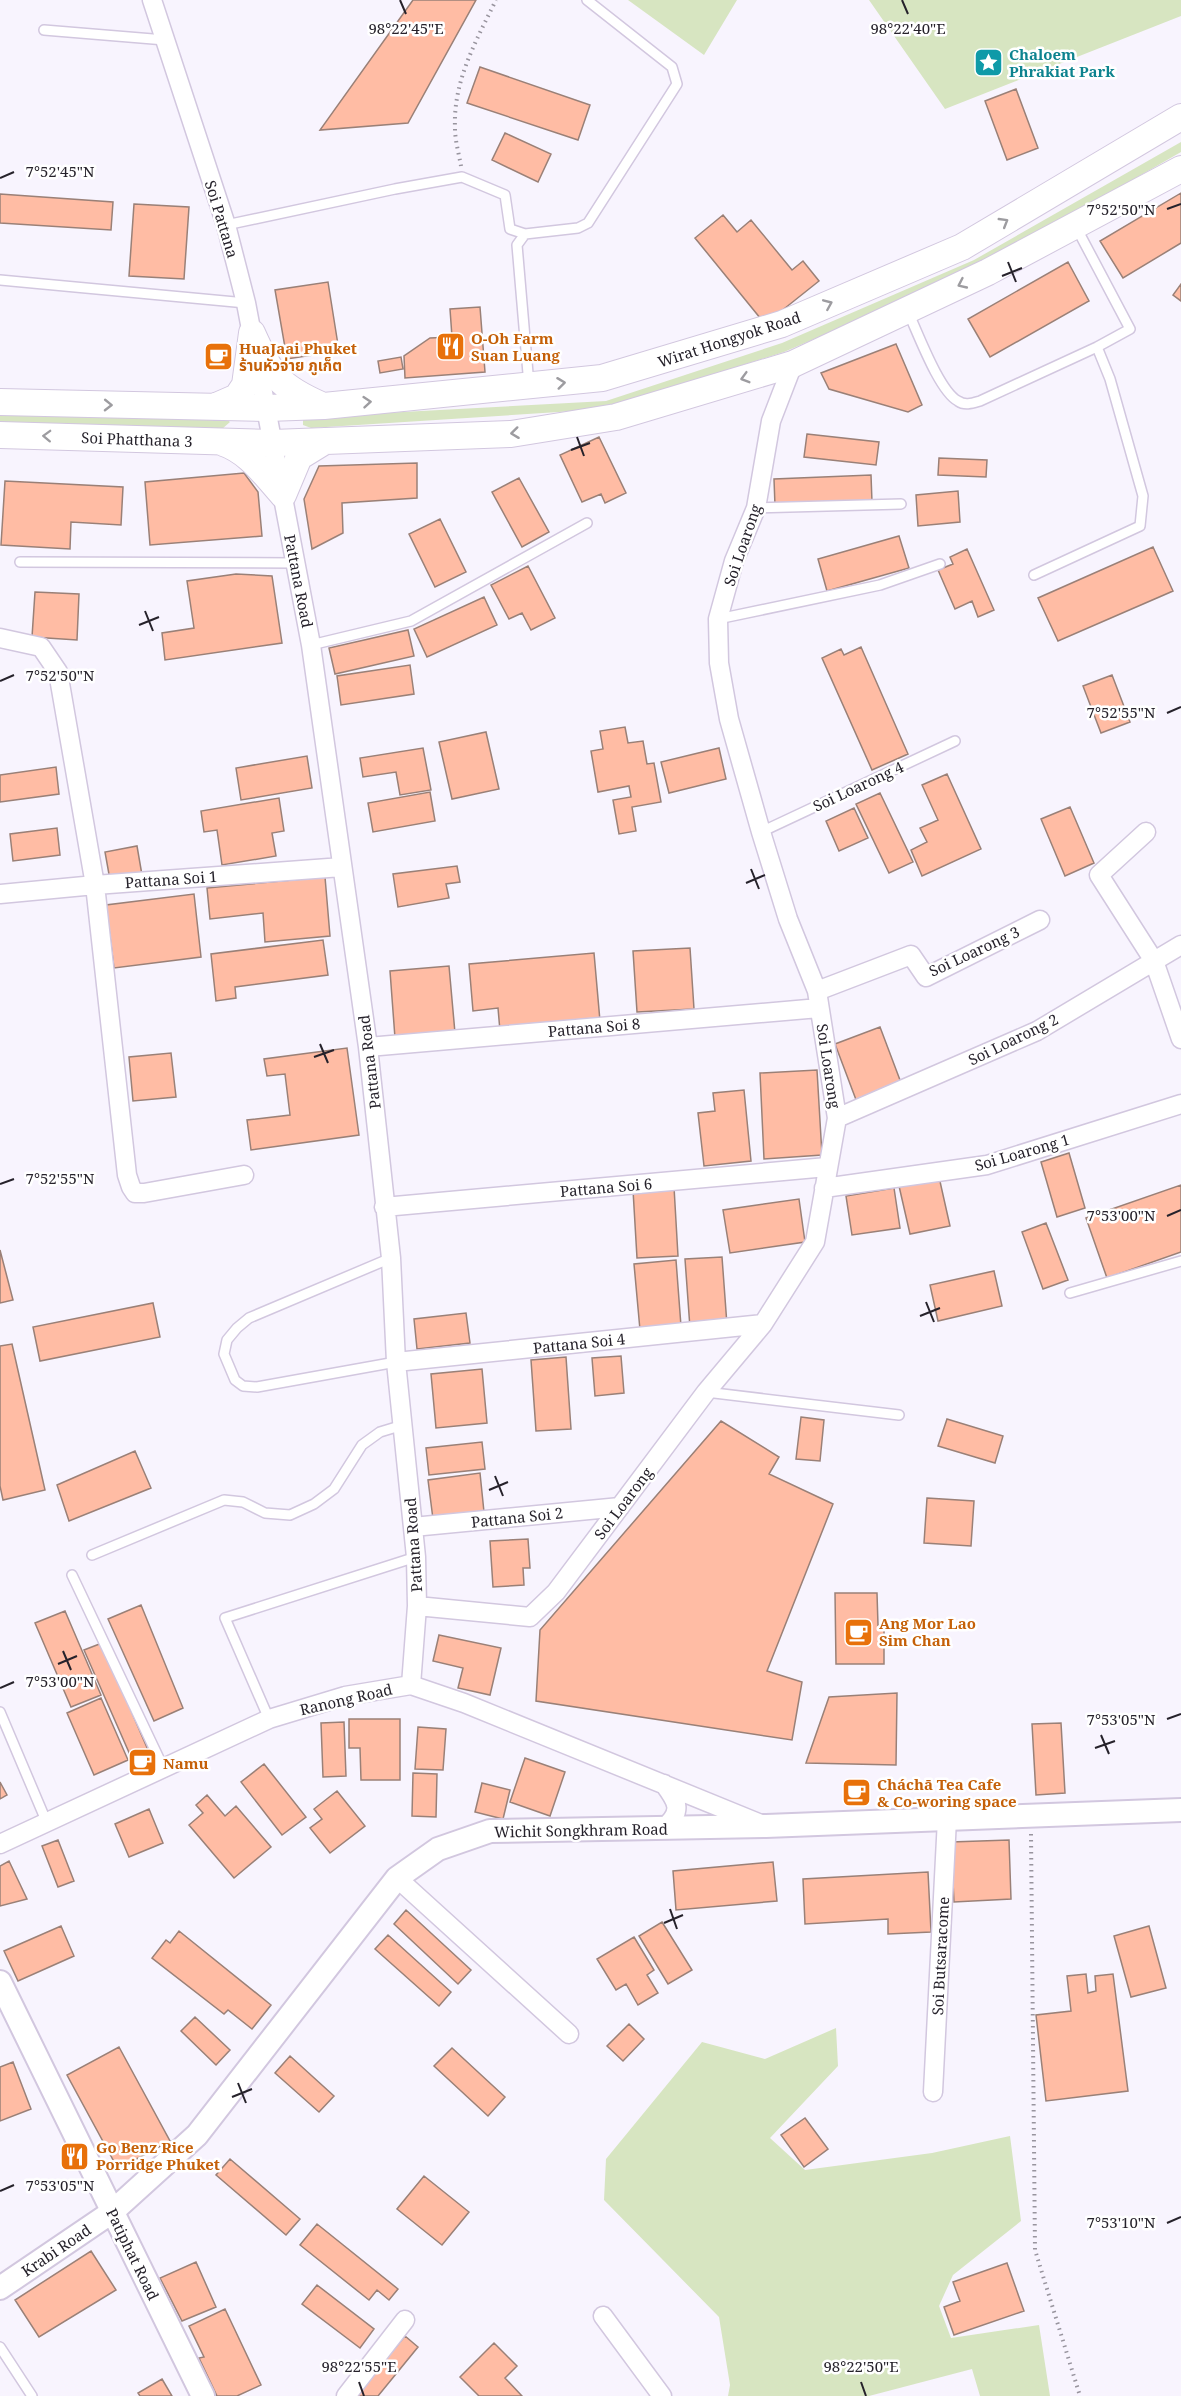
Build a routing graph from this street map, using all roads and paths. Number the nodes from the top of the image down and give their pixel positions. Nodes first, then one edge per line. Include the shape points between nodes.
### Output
1 (152, 0) edge
2 (496, 0) edge
3 (587, 0) edge
4 (44, 30) dead end
5 (165, 40) junction
6 (1181, 117) edge
7 (461, 166) dead end
8 (1181, 168) edge
9 (226, 225) junction
10 (1075, 225) junction
11 (525, 234) junction
12 (0, 280) edge
13 (246, 303) junction
14 (907, 310) junction
15 (252, 333) junction
16 (1097, 347) junction
17 (793, 364) junction
18 (529, 387) junction
19 (0, 402) edge
20 (324, 406) junction
21 (214, 407) junction
22 (267, 408) junction
23 (0, 435) edge
24 (216, 441) junction
25 (326, 441) junction
26 (273, 443) junction
27 (283, 495) junction
28 (901, 504) dead end
29 (756, 508) junction
30 (587, 523) dead end
31 (20, 562) dead end
32 (294, 563) junction
33 (940, 564) dead end
34 (1034, 575) dead end
35 (718, 619) junction
36 (0, 638) edge
37 (311, 645) junction
38 (956, 741) dead end
39 (761, 832) junction
40 (1146, 832) dead end
41 (342, 867) junction
42 (95, 885) junction
43 (0, 894) edge
44 (1040, 920) dead end
45 (1181, 945) edge
46 (1154, 961) junction
47 (818, 1000) junction
48 (1181, 1039) edge
49 (368, 1047) junction
50 (1181, 1104) edge
51 (837, 1118) junction
52 (827, 1167) junction
53 (244, 1175) dead end
54 (824, 1188) junction
55 (384, 1207) junction
56 (391, 1258) junction
57 (1181, 1261) edge
58 (1070, 1293) dead end
59 (762, 1324) junction
60 (396, 1362) junction
61 (706, 1392) junction
62 (899, 1415) dead end
63 (403, 1425) junction
64 (620, 1507) junction
65 (413, 1527) junction
66 (92, 1555) dead end
67 (416, 1557) junction
68 (72, 1575) dead end
69 (417, 1606) junction
70 (411, 1685) junction
71 (0, 1712) edge
72 (269, 1719) junction
73 (164, 1769) junction
74 (664, 1784) junction
75 (1181, 1810) edge
76 (1031, 1816) junction
77 (946, 1819) junction
78 (47, 1823) junction
79 (766, 1826) junction
80 (664, 1828) junction
81 (0, 1844) edge
82 (398, 1878) junction
83 (0, 1982) edge
84 (569, 2034) dead end
85 (933, 2092) dead end
86 (112, 2212) junction
87 (0, 2288) edge
88 (603, 2316) dead end
89 (405, 2320) dead end
90 (0, 2346) edge
91 (32, 2396) edge
92 (202, 2396) edge
93 (346, 2396) edge
94 (662, 2396) edge
95 (1080, 2396) edge

1 - 5 street, Soi Pattana
2 - 7 path via 467,59 458,88 455,128
3 - 11 lane via 672,67 677,84 588,222 578,228
4 - 5 lane
5 - 9 street, Soi Pattana
18 -> 6 main road, Wirat Hongyok Road via 602,378 782,324 962,247
8 - 10 main road
9 - 11 lane via 462,177 505,195 510,229
9 - 13 street, Soi Pattana
10 -> 14 main road
10 - 16 lane via 1130,329
11 - 18 lane via 517,245
12 - 13 lane
13 - 15 street, Soi Pattana
14 - 16 lane via 946,391 959,402 969,404
14 - 17 main road
15 - 20 main road via 267,366 279,381
15 - 21 main road via 245,386 237,397
15 - 22 street, Soi Pattana
16 - 34 lane via 1143,496 1140,526
17 -> 25 main road via 616,417 511,434
17 - 29 street, Soi Loarong via 771,421
20 -> 18 main road, Wirat Hongyok Road
19 -> 21 main road
20 - 22 main road, Wirat Hongyok Road
21 - 22 main road
22 - 26 street, Soi Pattana
24 -> 23 main road, Soi Phatthana 3
24 - 26 main road, Soi Phatthana 3
24 - 27 main road via 237,447
25 - 26 main road
25 - 27 main road via 299,457
26 - 27 street, Pattana Road
27 - 32 street, Pattana Road
28 - 29 lane
29 - 35 street, Soi Loarong via 734,561
30 - 37 lane via 411,621
31 - 32 lane
32 - 37 street, Pattana Road
33 - 35 lane via 880,585
35 - 39 street, Soi Loarong via 719,663 729,719
36 - 42 street via 41,646 58,672
37 - 41 street, Pattana Road
38 - 39 lane, Soi Loarong 4
39 - 47 street, Soi Loarong
40 - 46 street via 1099,875
41 - 42 street, Pattana Soi 1
41 - 49 street, Pattana Road
42 - 43 street, Pattana Soi 1
42 - 53 street via 131,1187 144,1193
44 - 47 street, Soi Loarong 3 via 926,977 911,955
45 - 46 street, Soi Loarong 2
46 - 48 street
46 - 51 street, Soi Loarong 2 via 1037,1031
47 - 49 street, Pattana Soi 8
47 - 51 street, Soi Loarong
49 - 55 street, Pattana Road
50 - 54 street, Soi Loarong 1 via 987,1165
51 - 52 street, Soi Loarong
52 - 54 street, Soi Loarong
52 - 55 street, Pattana Soi 6
54 - 59 street, Soi Loarong via 815,1242
55 - 56 street, Pattana Road
56 - 60 street, Pattana Road
56 - 60 lane via 249,1318 227,1340 224,1354 235,1380 243,1386 257,1387
57 - 58 lane
59 - 60 street, Pattana Soi 4
59 - 61 street, Soi Loarong
60 - 63 street, Pattana Road
61 - 62 lane
61 - 64 street, Soi Loarong
63 - 65 street, Pattana Road
63 - 66 lane via 380,1432 362,1445 334,1489 290,1515 265,1513 243,1502 224,1500
64 - 65 street, Pattana Soi 2
64 - 69 street, Soi Loarong via 556,1592 530,1617
65 - 67 street, Pattana Road
67 - 69 street, Pattana Road
67 - 72 lane via 225,1618
68 - 73 lane
69 - 70 street, Pattana Road
70 - 72 street, Ranong Road via 345,1696
70 - 74 street, Ranong Road
71 - 78 lane
72 - 73 street, Ranong Road
73 - 78 street, Ranong Road
74 - 79 street, Ranong Road
74 - 80 street via 677,1812
75 - 76 street, Wichit Songkhram Road
76 - 77 street, Wichit Songkhram Road
76 - 95 path via 1035,2250
77 - 79 street, Wichit Songkhram Road
77 - 85 street, Soi Butsaracome
78 - 81 street, Ranong Road
79 - 80 street, Wichit Songkhram Road
80 - 82 street, Wichit Songkhram Road via 490,1831 438,1849
82 - 84 street
82 - 86 street, Wichit Songkhram Road via 197,2135
83 - 86 street, Patiphat Road
86 - 87 street, Krabi Road
86 - 92 street, Patiphat Road
88 - 94 street
89 - 93 street
90 - 91 lane

